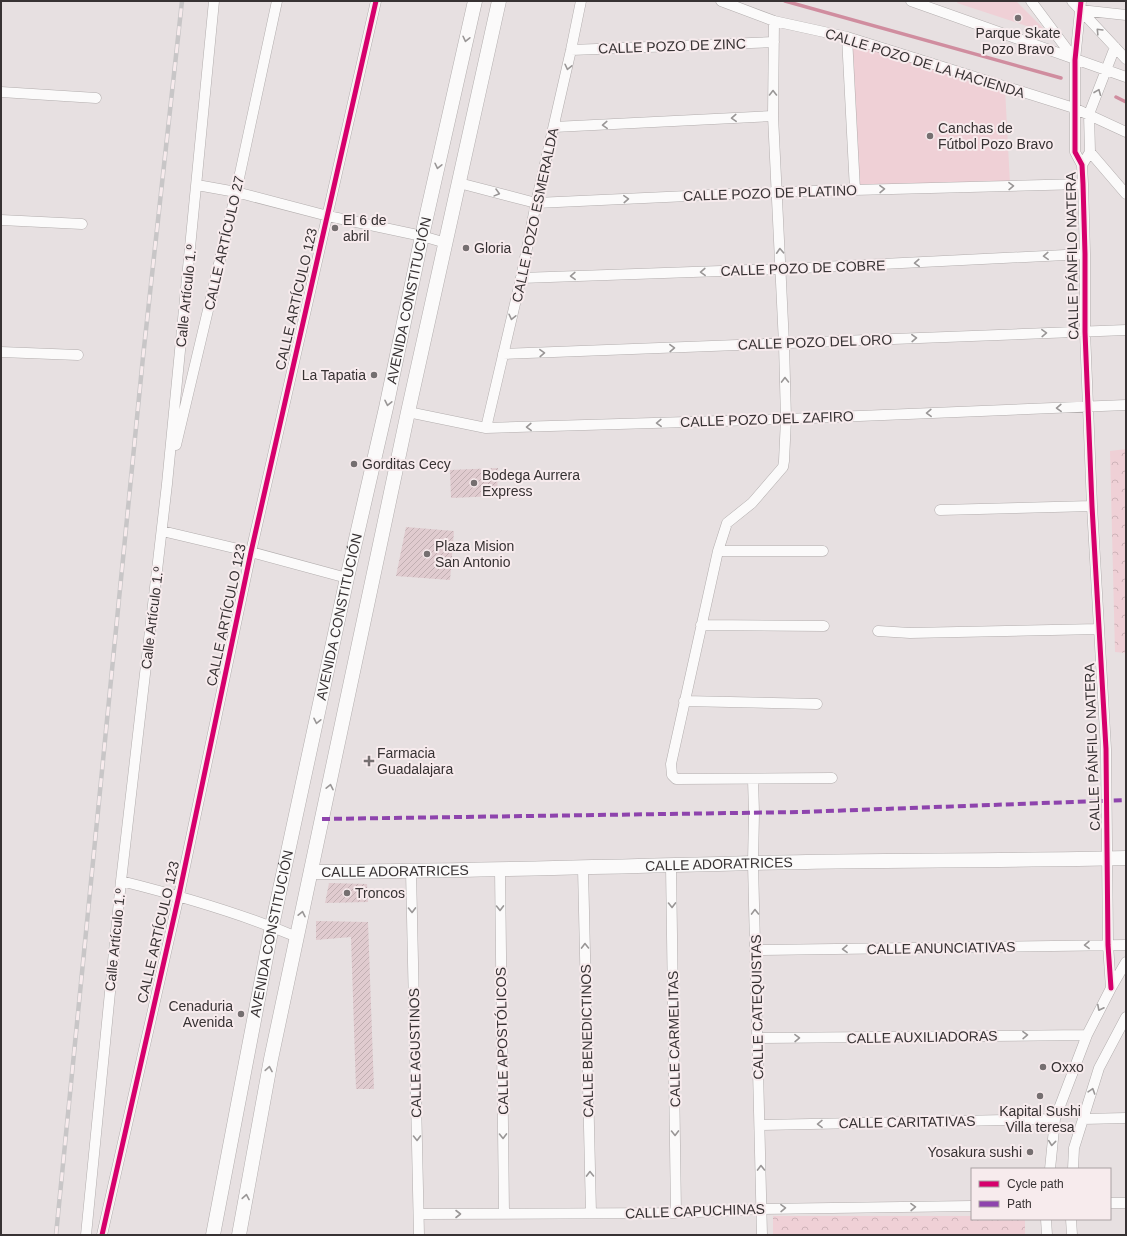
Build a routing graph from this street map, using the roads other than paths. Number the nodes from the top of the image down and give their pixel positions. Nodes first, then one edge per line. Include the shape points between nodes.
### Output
1 (214, 1) edge
2 (276, 1) edge
3 (376, 1) edge
4 (475, 1) edge
5 (499, 1) edge
6 (581, 1) edge
7 (721, 1) edge
8 (911, 1) edge
9 (1031, 1) edge
10 (1072, 1) edge
11 (1080, 6) edge
12 (1126, 15) edge
13 (774, 21) junction
14 (847, 37) junction
15 (774, 42) junction
16 (1115, 47) junction
17 (571, 50) junction
18 (1126, 59) edge
19 (1076, 60) junction
20 (1107, 71) junction
21 (1126, 77) edge
22 (1, 92) edge
23 (96, 98) dead end
24 (1074, 108) junction
25 (1090, 114) junction
26 (773, 116) junction
27 (554, 128) junction
28 (1126, 132) edge
29 (1074, 152) junction
30 (1090, 152) junction
31 (1082, 165) junction
32 (459, 183) junction
33 (1083, 184) junction
34 (197, 185) junction
35 (855, 190) junction
36 (236, 192) junction
37 (776, 192) junction
38 (1126, 194) edge
39 (536, 203) junction
40 (328, 216) junction
41 (1, 220) edge
42 (82, 224) dead end
43 (422, 236) junction
44 (446, 243) junction
45 (1085, 254) junction
46 (781, 269) junction
47 (521, 278) junction
48 (1126, 330) edge
49 (1085, 332) junction
50 (784, 344) junction
51 (1, 352) edge
52 (503, 354) junction
53 (78, 355) dead end
54 (1126, 405) edge
55 (1088, 406) junction
56 (408, 412) junction
57 (786, 419) junction
58 (486, 428) junction
59 (167, 484) junction
60 (1092, 506) junction
61 (940, 510) dead end
62 (162, 531) junction
63 (718, 551) junction
64 (823, 551) dead end
65 (251, 552) junction
66 (348, 578) junction
67 (701, 625) junction
68 (824, 626) dead end
69 (1099, 629) junction
70 (878, 631) dead end
71 (684, 701) junction
72 (817, 704) dead end
73 (832, 778) dead end
74 (753, 779) junction
75 (1107, 858) junction
76 (1126, 858) edge
77 (753, 863) junction
78 (671, 866) junction
79 (583, 868) junction
80 (500, 869) junction
81 (311, 872) junction
82 (411, 872) junction
83 (121, 881) junction
84 (179, 895) junction
85 (272, 926) junction
86 (297, 937) junction
87 (1108, 945) junction
88 (1126, 945) edge
89 (756, 950) junction
90 (1126, 962) edge
91 (1111, 988) junction
92 (1126, 1017) edge
93 (1122, 1032) edge
94 (1087, 1035) junction
95 (758, 1038) junction
96 (1126, 1118) edge
97 (1083, 1119) junction
98 (1055, 1120) junction
99 (760, 1125) junction
100 (1050, 1168) edge
101 (1073, 1168) edge
102 (1111, 1203) edge
103 (1126, 1203) edge
104 (971, 1206) edge
105 (762, 1208) junction
106 (676, 1212) junction
107 (504, 1213) junction
108 (591, 1213) junction
109 (419, 1214) junction
110 (1046, 1220) edge
111 (1072, 1220) edge
112 (88, 1235) edge
113 (102, 1235) edge
114 (213, 1235) edge
115 (239, 1235) edge
116 (419, 1235) edge
117 (762, 1235) edge
118 (1047, 1235) edge
119 (1072, 1235) edge

1 - 34 street, Calle Artículo 1.º
2 - 36 street, CALLE ARTÍCULO 27
3 - 40 street, CALLE ARTÍCULO 123
4 -> 43 main road, AVENIDA CONSTITUCIÓN
5 - 32 main road, AVENIDA CONSTITUCIÓN
6 - 17 street, CALLE POZO ESMERALDA
7 - 13 street, CALLE POZO DE LA HACIENDA
8 - 19 street
9 - 19 street
10 - 11 street
11 - 12 street
16 -> 11 street
11 - 19 street, CALLE PÁNFILO NATERA
13 - 14 street, CALLE POZO DE LA HACIENDA
13 - 15 street
14 - 24 street, CALLE POZO DE LA HACIENDA
14 - 35 street
15 - 17 street, CALLE POZO DE ZINC
26 -> 15 street
16 - 18 street
16 - 20 street
17 -> 27 street, CALLE POZO ESMERALDA
19 - 20 street
19 - 24 street, CALLE PÁNFILO NATERA
20 - 21 street
25 -> 20 street
22 - 23 street
24 - 25 street, CALLE POZO DE LA HACIENDA
24 - 29 street, CALLE PÁNFILO NATERA
25 - 28 street, CALLE POZO DE LA HACIENDA
25 - 30 street
26 -> 27 street
26 - 37 street
27 - 39 street, CALLE POZO ESMERALDA
29 - 30 street
29 - 31 street, CALLE PÁNFILO NATERA
30 - 31 street, CALLE PÁNFILO NATERA
30 - 38 street
31 - 33 street, CALLE PÁNFILO NATERA
32 -> 39 street, CALLE POZO DE PLATINO
32 - 44 main road, AVENIDA CONSTITUCIÓN
35 -> 33 street, CALLE POZO DE PLATINO
33 - 45 street, CALLE PÁNFILO NATERA
34 - 36 street
34 - 59 street, Calle Artículo 1.º
35 - 37 street, CALLE POZO DE PLATINO
36 - 40 street
36 - 59 street, CALLE ARTÍCULO 27
39 -> 37 street, CALLE POZO DE PLATINO
46 -> 37 street
39 - 47 street, CALLE POZO ESMERALDA
40 - 43 street
40 - 65 street, CALLE ARTÍCULO 123
41 - 42 street
43 - 44 street
43 -> 66 main road, AVENIDA CONSTITUCIÓN
44 - 56 main road, AVENIDA CONSTITUCIÓN
45 -> 46 street, CALLE POZO DE COBRE
45 - 49 street, CALLE PÁNFILO NATERA
46 -> 47 street, CALLE POZO DE COBRE
46 - 50 street
47 -> 52 street, CALLE POZO ESMERALDA
48 - 49 street, CALLE POZO DEL ORO
50 -> 49 street, CALLE POZO DEL ORO
49 - 55 street, CALLE PÁNFILO NATERA
52 -> 50 street, CALLE POZO DEL ORO
57 -> 50 street
51 - 53 street
52 - 58 street, CALLE POZO ESMERALDA
54 - 55 street, CALLE POZO DEL ZAFIRO
55 -> 57 street, CALLE POZO DEL ZAFIRO
55 - 60 street, CALLE PÁNFILO NATERA
56 - 58 street, CALLE POZO DEL ZAFIRO
81 -> 56 main road, AVENIDA CONSTITUCIÓN
57 -> 58 street, CALLE POZO DEL ZAFIRO
57 - 63 street via 783,467 752,503 727,523
59 - 62 street, Calle Artículo 1.º
60 - 61 street
60 - 69 street, CALLE PÁNFILO NATERA
62 - 65 street
62 - 83 street, Calle Artículo 1.º
63 - 64 street
63 - 67 street
65 - 66 street
65 - 84 street, CALLE ARTÍCULO 123
66 -> 85 main road, AVENIDA CONSTITUCIÓN
67 - 68 street
67 - 71 street
69 - 70 street via 910,633
69 - 75 street, CALLE PÁNFILO NATERA via 1106,749
71 - 72 street
71 - 74 street via 671,764 672,775 676,779
73 - 74 street
74 - 77 street, CALLE CATEQUISTAS
75 - 76 main road, CALLE ADORATRICES
75 - 77 main road, CALLE ADORATRICES
75 - 87 street, CALLE PÁNFILO NATERA
77 - 78 main road, CALLE ADORATRICES
89 -> 77 street, CALLE CATEQUISTAS
78 - 79 main road, CALLE ADORATRICES
78 -> 106 street, CALLE CARMELITAS
79 - 80 main road, CALLE ADORATRICES
108 -> 79 street, CALLE BENEDICTINOS
80 - 82 main road, CALLE ADORATRICES
80 -> 107 street, CALLE APOSTÓLICOS
81 - 82 main road, CALLE ADORATRICES
86 -> 81 main road, AVENIDA CONSTITUCIÓN
82 -> 109 street, CALLE AGUSTINOS
83 - 84 street
83 - 112 street, Calle Artículo 1.º
84 - 85 street
84 - 113 street, CALLE ARTÍCULO 123
85 - 86 street
85 - 114 main road, AVENIDA CONSTITUCIÓN
115 -> 86 main road, AVENIDA CONSTITUCIÓN via 271,1058
87 - 88 street, CALLE ANUNCIATIVAS
87 -> 89 street, CALLE ANUNCIATIVAS
87 - 91 street, CALLE PÁNFILO NATERA
89 - 95 street, CALLE CATEQUISTAS
90 - 91 street
91 -> 94 street
92 - 93 street
97 -> 93 street via 1099,1068
95 -> 94 street, CALLE AUXILIADORAS
94 - 98 street
95 - 99 street, CALLE CATEQUISTAS
96 - 97 street
97 - 101 street via 1074,1148
98 -> 99 street, CALLE CARITATIVAS
98 -> 100 street
105 -> 99 street, CALLE CATEQUISTAS
102 - 103 street
105 -> 104 street, CALLE CAPUCHINAS
105 - 106 street, CALLE CAPUCHINAS
105 - 117 street, CALLE CATEQUISTAS
106 - 108 street, CALLE CAPUCHINAS
107 - 108 street, CALLE CAPUCHINAS
109 -> 107 street, CALLE CAPUCHINAS
109 - 116 street, CALLE AGUSTINOS
110 - 118 street
111 - 119 street

